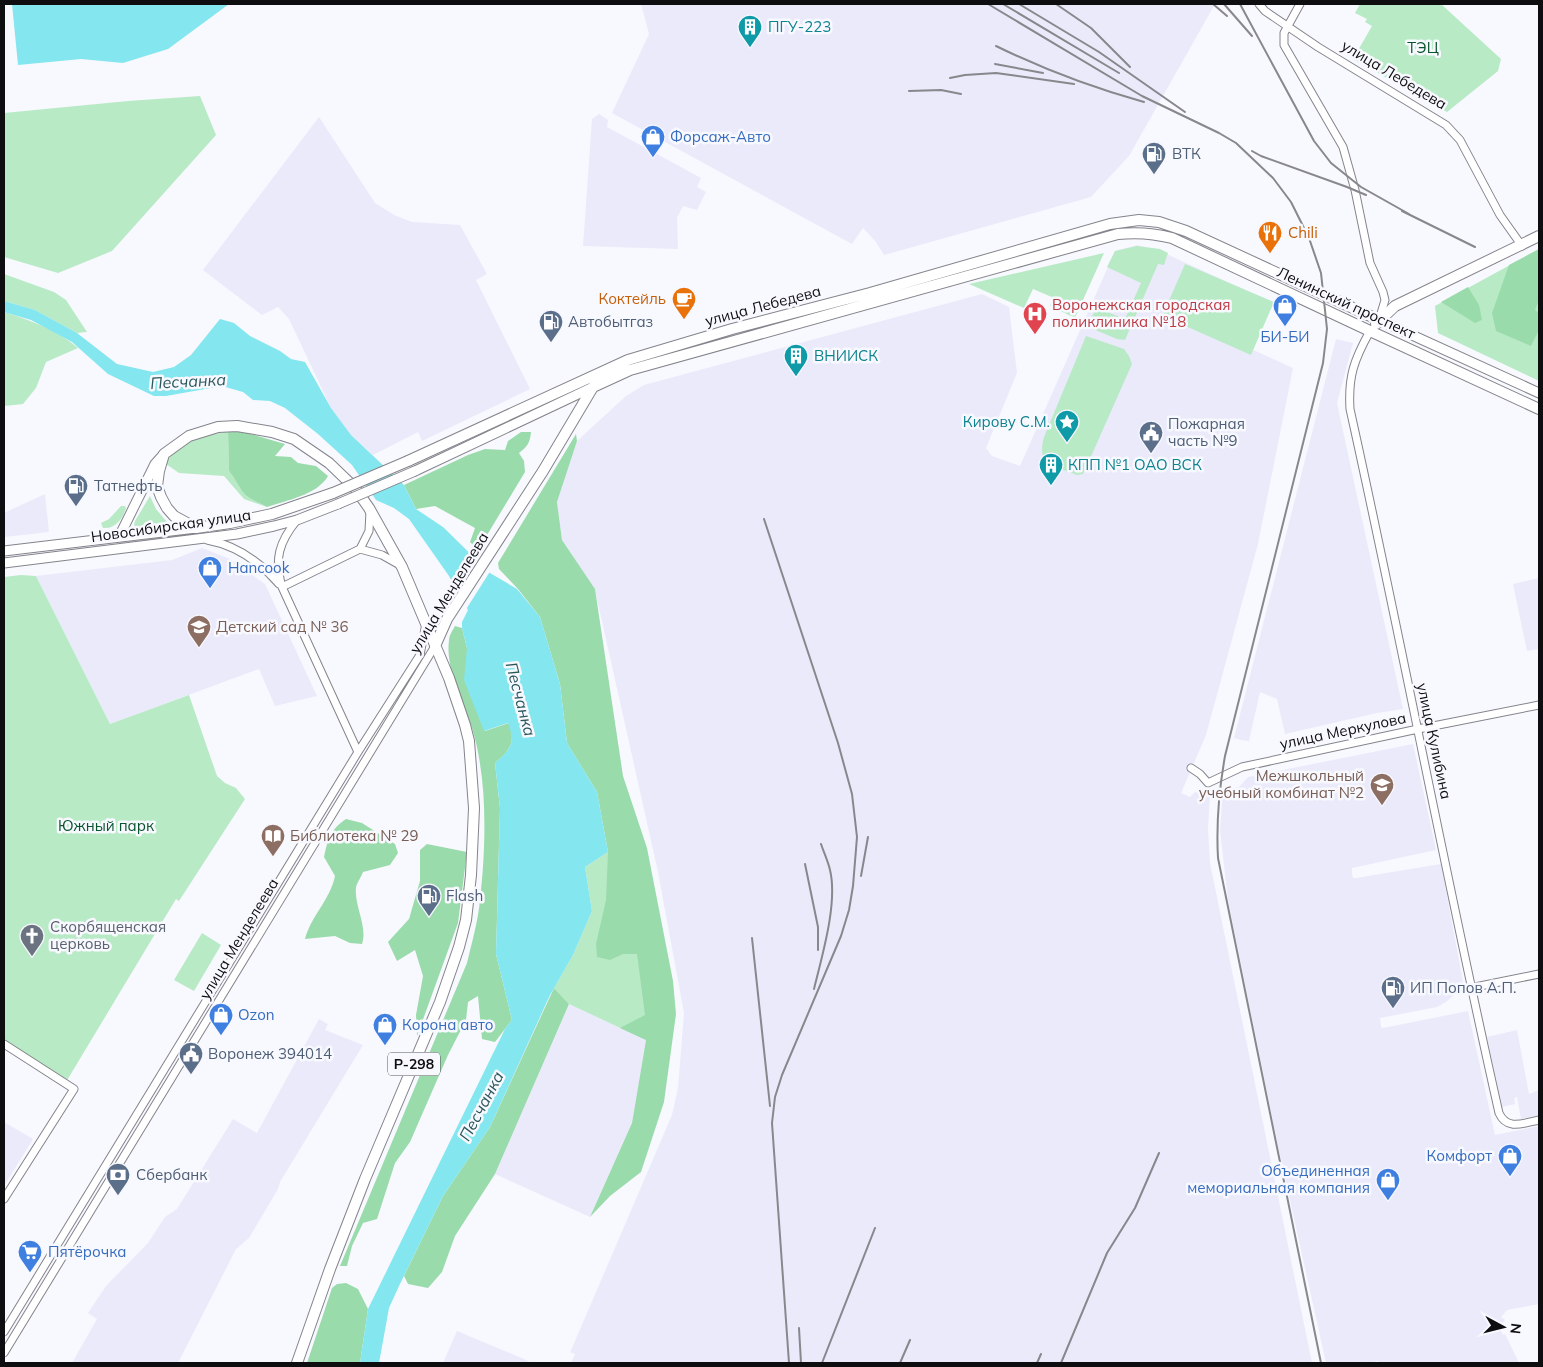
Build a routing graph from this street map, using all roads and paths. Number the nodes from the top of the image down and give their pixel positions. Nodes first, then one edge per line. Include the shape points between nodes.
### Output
1 (1259, 4) edge
2 (1300, 4) edge
3 (1287, 26) junction
4 (1139, 220) joint
5 (1137, 232) joint
6 (1539, 236) edge
7 (1522, 246) junction
8 (1379, 320) junction
9 (1370, 332) junction
10 (593, 386) junction
11 (1539, 393) edge
12 (1539, 409) edge
13 (164, 454) junction
14 (333, 493) joint
15 (338, 504) joint
16 (369, 508) junction
17 (297, 520) junction
18 (196, 528) junction
19 (119, 537) junction
20 (201, 539) junction
21 (360, 550) junction
22 (4, 551) edge
23 (4, 563) edge
24 (402, 567) junction
25 (282, 587) junction
26 (426, 622) junction
27 (433, 641) junction
28 (420, 655) junction
29 (1539, 705) edge
30 (1418, 729) junction
31 (358, 752) junction
32 (1191, 768) dead end
33 (250, 928) junction
34 (260, 933) junction
35 (1539, 974) edge
36 (1470, 988) junction
37 (4, 1044) edge
38 (1539, 1120) edge
39 (4, 1199) edge
40 (4, 1332) edge
41 (4, 1353) edge
42 (298, 1363) edge

1 - 3 street, улица Лебедева
2 - 3 street
3 - 7 street, улица Лебедева via 1453,131
3 - 8 street via 1284,45 1343,147 1370,263 1385,300
4 - 8 highway, Ленинский проспект via 1186,230
4 - 14 highway, улица Лебедева, bridge via 1110,224 628,360
5 - 9 highway, Ленинский проспект via 1172,238
5 - 10 highway, улица Лебедева via 1118,234 731,341 630,370
6 - 7 highway
7 - 8 highway via 1395,306
8 - 9 highway
8 - 11 main road, Ленинский проспект
9 - 12 highway, Ленинский проспект
9 - 30 street, улица Кулибина via 1353,368 1350,410
10 - 15 main road, улица Лебедева, bridge
10 - 27 highway, улица Менделеева
13 - 16 highway via 188,436 218,427 237,426 272,432 294,439 329,463 355,488
13 - 18 highway via 159,471 161,497 174,516
13 - 19 main road via 155,464
14 - 18 highway, Новосибирская улица via 272,514
15 - 17 main road, Новосибирская улица
16 - 21 street via 369,531
16 - 24 highway
17 - 20 main road, Новосибирская улица
17 - 25 street via 286,533 280,549 278,567
18 - 19 main road, Новосибирская улица
19 - 22 main road, Новосибирская улица
20 - 23 main road, Новосибирская улица
20 - 25 street via 241,552 266,569
21 - 24 street via 382,555
21 - 25 street
24 - 26 highway
25 - 31 street
26 - 27 highway
26 - 28 street, улица Менделеева
27 - 28 street, улица Менделеева
27 - 34 street, улица Менделеева
27 - 42 highway, Р-298 via 460,708 469,741 474,808 466,920 440,1002 365,1179
28 - 31 street, улица Менделеева
29 - 30 street, улица Меркулова
30 - 32 street, улица Меркулова via 1242,767 1208,783
30 - 36 street, улица Кулибина
31 - 33 street, улица Менделеева
33 - 34 street
33 - 40 street, улица Менделеева
34 - 41 street, улица Менделеева
35 - 36 street
36 - 38 street, улица Кулибина via 1502,1119 1517,1125
37 - 39 street via 74,1089

